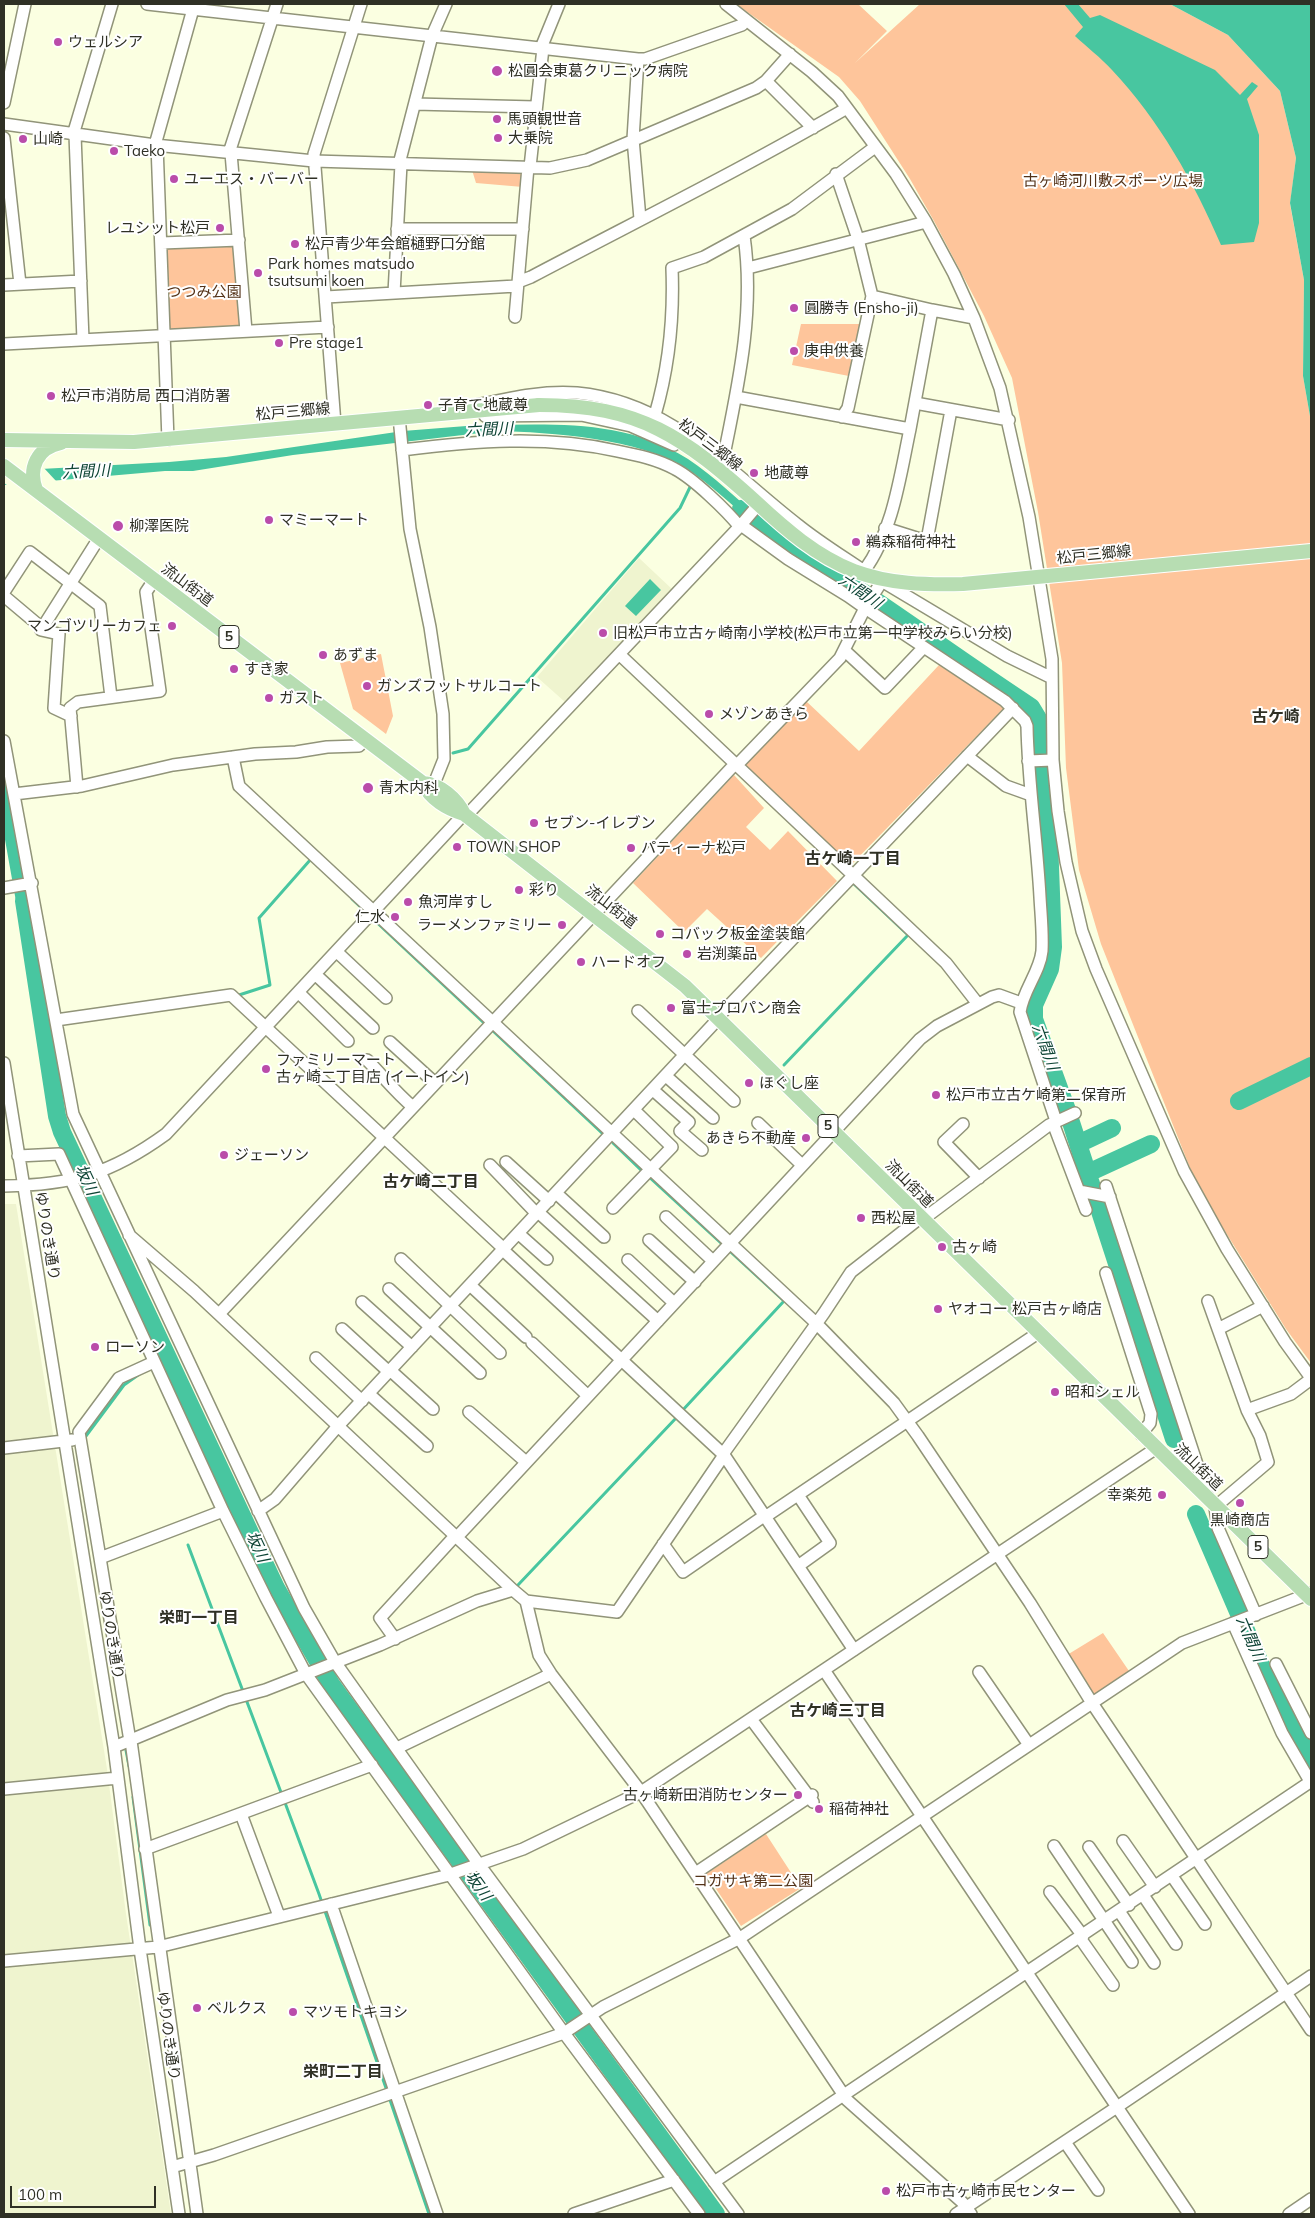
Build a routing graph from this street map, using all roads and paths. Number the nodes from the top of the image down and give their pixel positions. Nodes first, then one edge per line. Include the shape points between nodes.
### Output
1 (25, 4) edge
2 (112, 4) edge
3 (147, 4) edge
4 (277, 4) edge
5 (361, 4) edge
6 (446, 4) edge
7 (559, 4) edge
8 (726, 4) edge
9 (192, 7) edge
10 (273, 17) junction
11 (746, 20) junction
12 (354, 27) junction
13 (432, 36) junction
14 (542, 48) junction
15 (790, 54) junction
16 (638, 59) junction
17 (766, 81) junction
18 (4, 103) edge
19 (415, 104) junction
20 (535, 107) junction
21 (847, 108) junction
22 (4, 124) edge
23 (813, 128) junction
24 (74, 135) junction
25 (4, 138) edge
26 (633, 139) junction
27 (156, 145) junction
28 (876, 147) junction
29 (230, 153) junction
30 (314, 161) junction
31 (400, 164) junction
32 (529, 167) junction
33 (836, 174) junction
34 (640, 219) junction
35 (926, 222) junction
36 (397, 229) junction
37 (523, 229) junction
38 (744, 236) junction
39 (858, 239) junction
40 (239, 240) junction
41 (162, 243) junction
42 (748, 268) junction
43 (81, 281) junction
44 (20, 284) junction
45 (518, 284) junction
46 (4, 285) edge
47 (394, 294) junction
48 (872, 296) junction
49 (326, 297) junction
50 (932, 310) junction
51 (515, 317) dead end
52 (974, 318) junction
53 (328, 327) junction
54 (246, 331) junction
55 (165, 335) junction
56 (82, 340) junction
57 (4, 344) edge
58 (736, 397) junction
59 (915, 403) junction
60 (951, 410) junction
61 (436, 414) junction
62 (655, 416) junction
63 (842, 417) junction
64 (1009, 420) junction
65 (399, 421) junction
66 (667, 422) junction
67 (335, 424) junction
68 (910, 429) junction
69 (661, 438) junction
70 (4, 440) edge
71 (168, 440) junction
72 (67, 442) junction
73 (402, 450) junction
74 (719, 457) junction
75 (655, 460) junction
76 (4, 466) edge
77 (36, 490) junction
78 (761, 502) junction
79 (741, 526) junction
80 (885, 528) junction
81 (99, 538) junction
82 (1311, 551) edge
83 (864, 571) junction
84 (154, 580) junction
85 (70, 582) junction
86 (880, 584) junction
87 (4, 592) edge
88 (4, 596) edge
89 (865, 607) junction
90 (42, 628) junction
91 (923, 648) junction
92 (844, 650) junction
93 (619, 654) junction
94 (1052, 678) junction
95 (111, 697) junction
96 (1012, 708) junction
97 (71, 716) junction
98 (365, 739) junction
99 (4, 741) edge
100 (967, 756) junction
101 (233, 757) junction
102 (1053, 760) junction
103 (1028, 761) junction
104 (736, 765) junction
105 (428, 783) junction
106 (77, 787) junction
107 (14, 794) junction
108 (1031, 795) junction
109 (465, 815) junction
110 (854, 877) junction
111 (30, 883) junction
112 (8, 887) edge
113 (374, 912) junction
114 (594, 914) junction
115 (337, 952) junction
116 (316, 974) junction
117 (299, 993) junction
118 (386, 998) dead end
119 (1021, 1003) junction
120 (978, 1004) junction
121 (638, 1011) dead end
122 (718, 1018) junction
123 (56, 1020) junction
124 (492, 1021) junction
125 (265, 1028) junction
126 (373, 1028) dead end
127 (348, 1041) dead end
128 (390, 1042) dead end
129 (686, 1055) junction
130 (367, 1060) dead end
131 (4, 1062) edge
132 (666, 1076) junction
133 (435, 1083) junction
134 (653, 1090) junction
135 (734, 1101) dead end
136 (413, 1107) junction
137 (634, 1110) junction
138 (1074, 1113) dead end
139 (712, 1118) dead end
140 (1054, 1122) junction
141 (758, 1123) dead end
142 (963, 1124) dead end
143 (834, 1131) junction
144 (612, 1133) junction
145 (384, 1138) junction
146 (702, 1150) dead end
147 (18, 1156) junction
148 (506, 1162) dead end
149 (490, 1165) dead end
150 (802, 1165) junction
151 (651, 1169) junction
152 (98, 1173) junction
153 (979, 1178) junction
154 (72, 1180) junction
155 (4, 1186) edge
156 (24, 1186) junction
157 (1079, 1191) junction
158 (552, 1197) junction
159 (613, 1208) dead end
160 (1086, 1210) dead end
161 (538, 1213) junction
162 (666, 1216) dead end
163 (921, 1219) junction
164 (128, 1234) junction
165 (519, 1234) junction
166 (604, 1237) dead end
167 (649, 1240) dead end
168 (730, 1243) junction
169 (503, 1250) junction
170 (401, 1259) dead end
171 (547, 1259) dead end
172 (628, 1260) dead end
173 (713, 1261) junction
174 (1106, 1273) dead end
175 (695, 1282) junction
176 (470, 1285) junction
177 (389, 1289) dead end
178 (1208, 1301) dead end
179 (362, 1302) dead end
180 (674, 1303) junction
181 (450, 1306) junction
182 (1263, 1306) junction
183 (219, 1314) junction
184 (658, 1321) junction
185 (816, 1323) junction
186 (431, 1327) junction
187 (342, 1329) dead end
188 (1218, 1329) junction
189 (1038, 1333) junction
190 (412, 1347) junction
191 (500, 1353) dead end
192 (316, 1358) dead end
193 (621, 1360) junction
194 (154, 1362) junction
195 (390, 1372) junction
196 (480, 1373) dead end
197 (1311, 1379) edge
198 (587, 1395) junction
199 (365, 1397) junction
200 (433, 1408) dead end
201 (1247, 1410) junction
202 (469, 1412) dead end
203 (907, 1420) junction
204 (338, 1426) junction
205 (1140, 1434) junction
206 (80, 1439) junction
207 (64, 1442) junction
208 (427, 1446) dead end
209 (4, 1448) edge
210 (1155, 1449) junction
211 (724, 1455) junction
212 (526, 1462) junction
213 (798, 1495) junction
214 (1212, 1504) junction
215 (223, 1511) junction
216 (258, 1511) junction
217 (764, 1516) junction
218 (456, 1537) junction
219 (663, 1544) junction
220 (998, 1553) junction
221 (100, 1558) junction
222 (798, 1566) junction
223 (513, 1590) junction
224 (1310, 1596) edge
225 (526, 1601) junction
226 (1256, 1615) junction
227 (1233, 1623) junction
228 (395, 1639) junction
229 (854, 1650) junction
230 (333, 1663) junction
231 (1276, 1664) dead end
232 (824, 1670) junction
233 (979, 1672) dead end
234 (309, 1673) junction
235 (551, 1674) junction
236 (1092, 1703) junction
237 (751, 1719) junction
238 (1311, 1733) edge
239 (130, 1741) junction
240 (1029, 1745) junction
241 (114, 1747) junction
242 (396, 1748) junction
243 (372, 1765) junction
244 (118, 1778) junction
245 (1311, 1782) edge
246 (4, 1789) edge
247 (641, 1792) junction
248 (241, 1814) junction
249 (922, 1816) junction
250 (1123, 1841) dead end
251 (1054, 1846) dead end
252 (1089, 1847) dead end
253 (146, 1849) junction
254 (1197, 1859) junction
255 (477, 1864) junction
256 (697, 1872) junction
257 (452, 1873) junction
258 (1172, 1876) junction
259 (1154, 1887) junction
260 (1050, 1892) dead end
261 (1143, 1895) junction
262 (1129, 1904) junction
263 (326, 1905) junction
264 (1118, 1911) junction
265 (278, 1916) junction
266 (1104, 1921) junction
267 (1205, 1924) dead end
268 (1081, 1937) junction
269 (740, 1938) junction
270 (1176, 1944) dead end
271 (158, 1947) junction
272 (140, 1949) junction
273 (4, 1962) edge
274 (1132, 1962) dead end
275 (1154, 1963) dead end
276 (1028, 1973) junction
277 (1311, 1976) edge
278 (1112, 1985) dead end
279 (1286, 1992) junction
280 (590, 2015) junction
281 (1311, 2030) edge
282 (564, 2034) junction
283 (391, 2094) junction
284 (844, 2096) junction
285 (1117, 2107) junction
286 (1065, 2142) junction
287 (189, 2163) junction
288 (172, 2168) junction
289 (674, 2180) junction
290 (714, 2182) junction
291 (1098, 2190) dead end
292 (1311, 2199) edge
293 (969, 2211) edge
294 (180, 2214) edge
295 (197, 2214) edge
296 (436, 2214) edge
297 (574, 2214) edge
298 (700, 2214) edge
299 (738, 2214) edge
300 (956, 2214) edge
301 (1189, 2214) edge
302 (1289, 2214) edge

1 - 18 street
2 - 24 street
3 - 9 street
4 - 10 street
5 - 12 street
6 - 13 street
7 - 14 street
8 - 11 street
9 - 10 street
9 - 27 street
10 - 12 street
10 - 29 street
11 - 15 street
11 - 16 street via 742,25
12 - 13 street
12 - 30 street
13 - 14 street
13 - 19 street
14 - 16 street
14 - 20 street
15 - 17 street
15 - 21 street via 826,84
16 - 26 street
17 - 23 street
17 - 26 street
19 - 20 street
19 - 31 street
20 - 32 street
21 - 23 street
21 - 28 street
22 - 24 street
23 - 34 street
24 - 27 street
24 - 43 street
25 - 44 street
26 - 32 street via 572,164
26 - 34 street
27 - 29 street
27 - 41 street
28 - 33 street
28 - 35 street
29 - 30 street
29 - 40 street
30 - 31 street
30 - 49 street
31 - 32 street
31 - 36 street
32 - 37 street
33 - 38 street via 792,209
33 - 39 street
34 - 45 street
35 - 39 street
35 - 52 street
36 - 37 street
36 - 47 street
37 - 45 street
38 - 42 street
38 - 62 street via 704,257 672,268 668,360
39 - 42 street
39 - 48 street
40 - 41 street
40 - 54 street
41 - 55 street
42 - 58 street via 744,352
43 - 44 street
43 - 56 street
44 - 46 street
45 - 47 street
45 - 51 street
47 - 49 street
48 - 50 street
48 - 63 street via 848,408
49 - 53 street
50 - 52 street
50 - 59 street
52 - 64 street via 990,356
53 - 54 street
53 - 67 street
54 - 55 street
55 - 56 street
55 - 71 street
56 - 57 street
58 - 63 street
58 - 74 street
59 - 60 street
59 - 68 street
60 - 64 street
60 - 80 street via 928,535 922,540
61 - 62 street via 518,396 576,393 615,399
61 - 65 main road, 松戸三郷線
61 - 69 street via 582,415 631,426
61 - 82 main road, 松戸三郷線, bridge via 539,405 605,409 642,420 711,462 812,549 854,571 913,584 962,584
62 - 66 street
63 - 68 street
64 - 94 street via 1029,517 1052,659
65 - 67 main road, 松戸三郷線
65 - 73 street
66 - 69 street
66 - 74 street
67 - 71 main road, 松戸三郷線
68 - 80 street via 898,487
69 - 74 street via 696,455
69 - 75 street
70 - 72 main road, 松戸三郷線
71 - 72 main road, 松戸三郷線
72 - 77 main road via 58,443 35,460 32,469
73 - 75 street via 477,441 553,441 601,447
73 - 105 street via 410,529 443,714 444,759
74 - 78 street
75 - 79 street via 676,469
76 - 77 main road, 流山街道 / 5
77 - 81 main road, 流山街道 / 5
78 - 79 street
78 - 83 street
79 - 89 street
79 - 93 street
80 - 83 street via 876,555
81 - 84 main road, 流山街道 / 5
81 - 85 street
83 - 86 street
84 - 95 street via 146,592 160,691
84 - 98 main road, 流山街道 / 5
85 - 87 street via 30,552
85 - 90 street
85 - 95 street via 100,606
86 - 89 street
86 - 94 street
88 - 90 street
89 - 91 street
89 - 92 street
90 - 97 street via 59,634 54,708
91 - 92 street via 885,688
91 - 96 street
92 - 104 street via 840,658
93 - 104 street
93 - 109 street
94 - 102 street
95 - 97 street via 78,702 70,708
96 - 100 street
96 - 103 street via 1027,726
97 - 106 street
98 - 101 street via 359,746
98 - 105 main road, 流山街道 / 5
99 - 107 street
100 - 108 street via 1006,786
100 - 110 street
101 - 106 street via 173,764
101 - 113 street via 239,786
102 - 103 street
102 - 182 street via 1065,854 1077,913 1096,968 1184,1171
103 - 108 street
104 - 110 street
104 - 114 street
105 - 109 main road, 流山街道 / 5 via 459,804
106 - 107 street
107 - 111 street
108 - 119 street via 1042,951
109 - 113 street
109 - 114 main road, 流山街道 / 5
110 - 120 street via 946,963
110 - 122 street
111 - 112 street
111 - 123 street
113 - 115 street
113 - 124 street
114 - 122 main road, 流山街道 / 5 via 666,970
114 - 124 street
115 - 116 street
115 - 118 street
116 - 117 street
116 - 126 street
117 - 125 street
117 - 127 street
119 - 120 street via 999,995
119 - 140 street via 1022,1022
120 - 143 street via 920,1039
121 - 129 street
122 - 129 street
122 - 143 main road, 流山街道 / 5
123 - 125 street via 231,996
123 - 152 street via 73,1114
124 - 133 street
124 - 144 street
125 - 145 street
125 - 152 street via 166,1134 138,1154
128 - 133 street
129 - 132 street
129 - 135 street
130 - 136 street
131 - 147 street, ゆりのき通り
132 - 134 street
132 - 139 street
133 - 136 street
134 - 137 street
134 - 146 street via 689,1122 680,1131
136 - 145 street
137 - 144 street
137 - 151 street via 672,1147
138 - 140 street
140 - 153 street
140 - 157 street
141 - 150 street
142 - 153 street via 944,1142
143 - 150 street
143 - 163 main road, 流山街道 / 5
144 - 151 street
144 - 158 street
145 - 169 street
145 - 183 street
147 - 154 street via 59,1154
147 - 156 street, ゆりのき通り
148 - 158 street
149 - 161 street
150 - 168 street
151 - 159 street
151 - 168 street
152 - 154 street
152 - 164 street
153 - 163 street
154 - 156 street
154 - 194 street
155 - 156 street
156 - 207 street, ゆりのき通り
157 - 160 street
157 - 214 street via 1108,1192
158 - 161 street
158 - 166 street
161 - 165 street
161 - 184 street
162 - 173 street
163 - 185 street via 851,1272
163 - 189 main road, 流山街道 / 5
164 - 183 street
164 - 216 street
165 - 169 street
165 - 171 street
167 - 175 street
168 - 173 street
168 - 185 street
169 - 176 street
169 - 193 street
170 - 181 street
172 - 180 street
173 - 175 street
174 - 205 street via 1151,1414 1150,1423
175 - 180 street
176 - 181 street
176 - 198 street
177 - 186 street
178 - 188 street
179 - 190 street
180 - 184 street
181 - 186 street
181 - 191 street
182 - 188 street
182 - 197 street
183 - 204 street
184 - 193 street
185 - 203 street
185 - 211 street
186 - 190 street
186 - 196 street
187 - 195 street
188 - 201 street
189 - 203 street
189 - 205 main road, 流山街道 / 5
190 - 195 street
192 - 199 street
193 - 198 street
193 - 211 street
194 - 206 street via 119,1378 79,1432
194 - 215 street
195 - 199 street
195 - 200 street
197 - 201 street via 1291,1394
198 - 212 street
199 - 204 street
199 - 208 street
201 - 214 street via 1268,1462
202 - 212 street
203 - 213 street
203 - 220 street
204 - 216 street via 276,1499
204 - 218 street
205 - 210 main road, 流山街道 / 5
206 - 207 street
206 - 221 street
207 - 209 street
207 - 241 street, ゆりのき通り
210 - 214 main road, 流山街道 / 5
210 - 220 street
211 - 217 street
211 - 219 street
212 - 218 street
213 - 217 street
213 - 222 street via 830,1543
214 - 224 main road, 流山街道 / 5
214 - 226 street via 1218,1528
215 - 221 street
215 - 234 street via 266,1598
216 - 230 street
217 - 219 street via 684,1572
217 - 222 street
218 - 223 street
218 - 228 street via 380,1618
219 - 225 street via 617,1612
220 - 229 street
220 - 236 street
221 - 239 street
222 - 229 street
223 - 225 street
223 - 228 street via 477,1600
224 - 226 street
225 - 235 street via 539,1655
226 - 227 street
227 - 236 street via 1182,1643
227 - 245 street via 1282,1733
228 - 230 street
229 - 232 street
230 - 234 street
230 - 242 street
231 - 238 street
232 - 237 street
232 - 249 street
233 - 240 street
234 - 239 street via 228,1700
234 - 243 street
235 - 242 street
235 - 247 street
236 - 240 street
236 - 254 street
237 - 247 street
237 - 256 street via 811,1799
239 - 241 street
239 - 253 street
240 - 249 street
241 - 244 street, ゆりのき通り
242 - 255 street
243 - 248 street
243 - 257 street
244 - 246 street
244 - 272 street, ゆりのき通り
245 - 254 street
247 - 255 street via 523,1849
247 - 256 street
248 - 253 street
248 - 265 street
249 - 269 street
249 - 276 street
250 - 259 street
251 - 266 street
252 - 262 street
253 - 271 street
254 - 258 street
254 - 279 street
255 - 257 street
255 - 280 street
256 - 269 street
257 - 263 street
257 - 282 street
258 - 259 street
258 - 267 street
259 - 261 street
260 - 268 street
261 - 262 street
261 - 270 street
262 - 264 street
263 - 265 street
263 - 283 street
264 - 266 street
264 - 275 street
265 - 271 street
266 - 268 street
266 - 274 street
268 - 276 street
268 - 278 street
269 - 280 street
269 - 284 street
271 - 272 street
271 - 287 street
272 - 273 street
272 - 288 street, ゆりのき通り
276 - 284 street
276 - 285 street
277 - 279 street
279 - 281 street
279 - 285 street
280 - 282 street
280 - 290 street
282 - 283 street
282 - 289 street
283 - 287 street
283 - 296 street
284 - 290 street
284 - 293 street
285 - 286 street
285 - 301 street
286 - 291 street
286 - 293 street
287 - 288 street
287 - 295 street
288 - 294 street, ゆりのき通り
289 - 297 street
289 - 298 street
290 - 299 street
292 - 302 street
293 - 300 street

